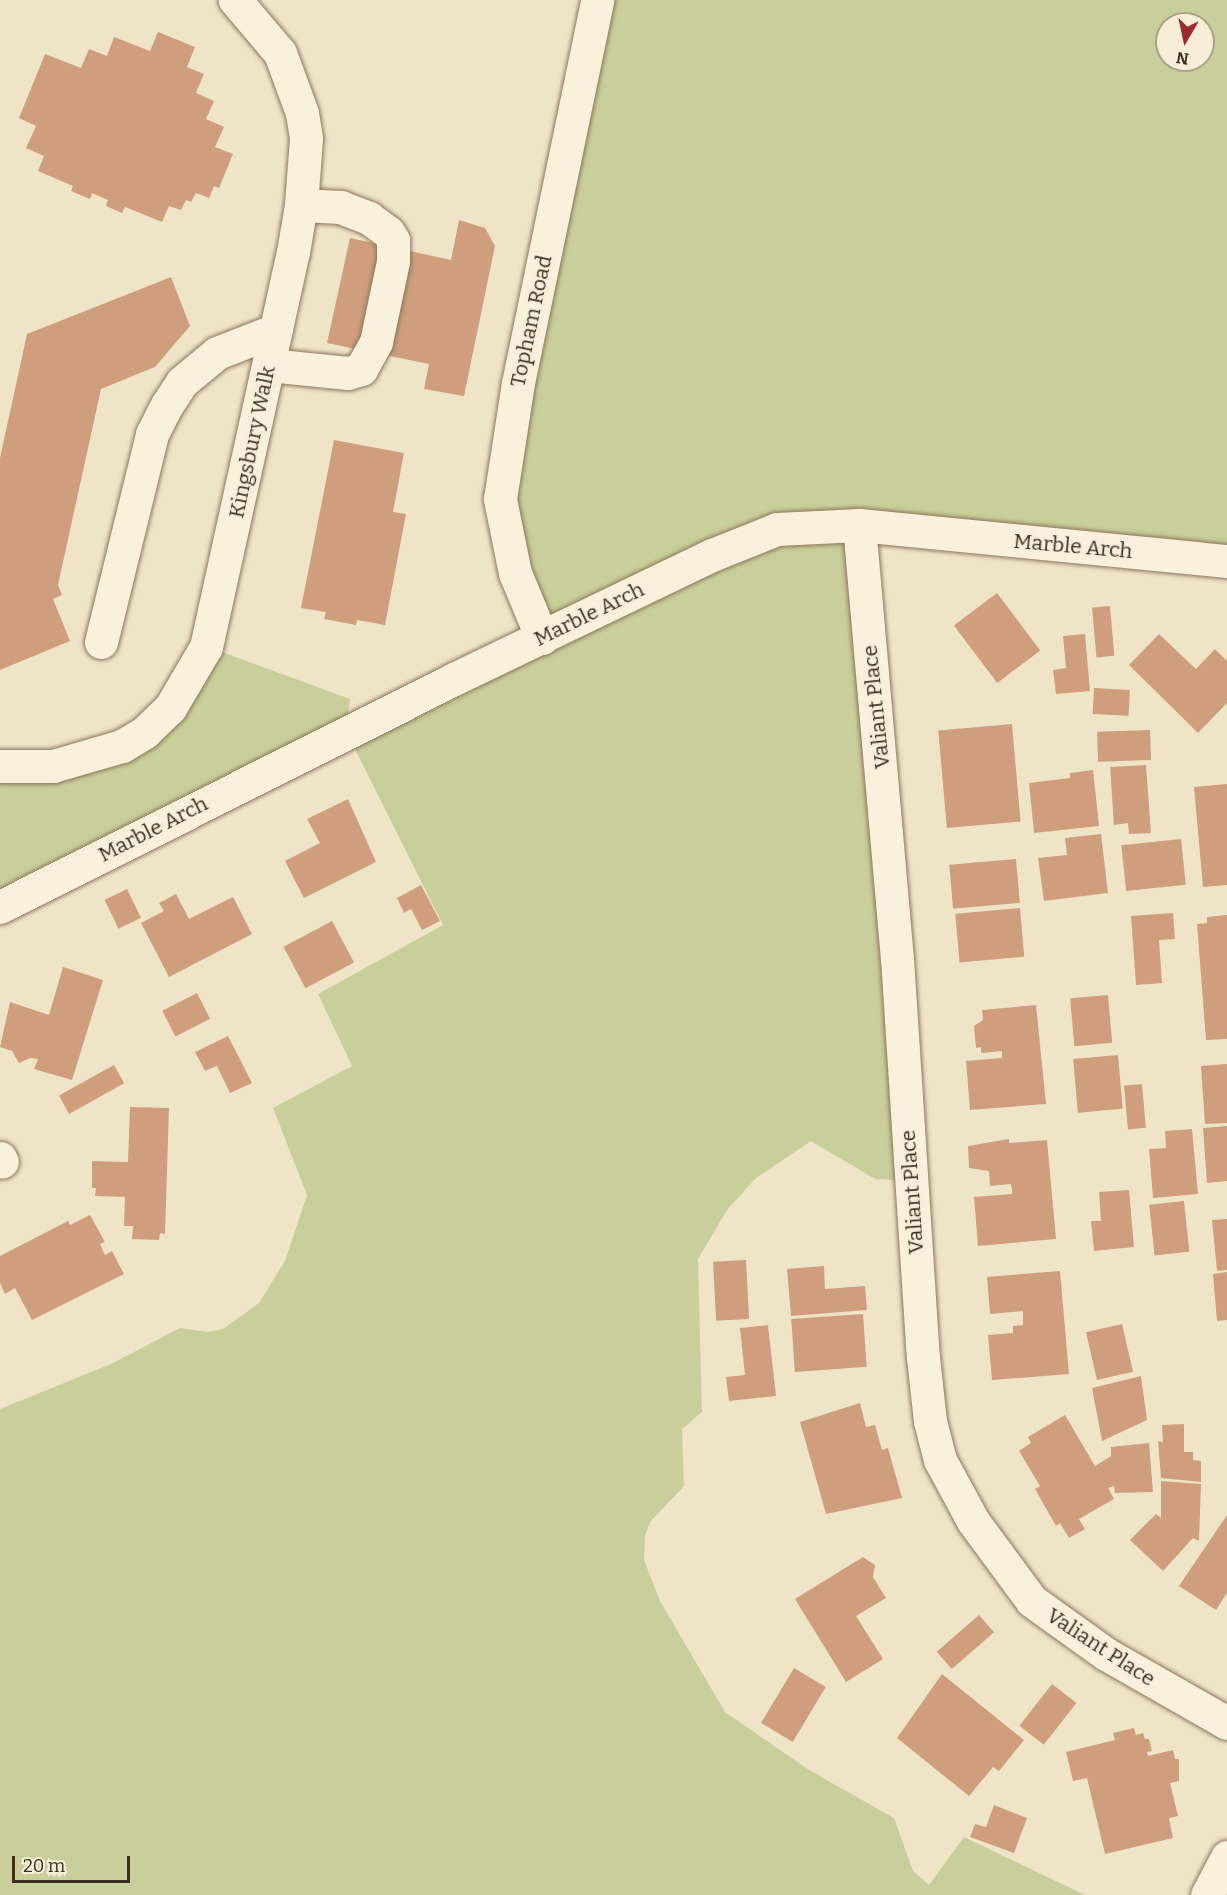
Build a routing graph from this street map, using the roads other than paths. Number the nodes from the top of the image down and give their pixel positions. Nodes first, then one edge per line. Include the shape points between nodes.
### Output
1 (235, 0) edge
2 (597, 0) edge
3 (301, 205) junction
4 (276, 330) junction
5 (268, 365) junction
6 (859, 525) junction
7 (1227, 561) edge
8 (542, 638) junction
9 (101, 642) dead end
10 (0, 766) edge
11 (0, 907) edge
12 (1227, 1723) edge
13 (1227, 1857) edge
14 (1207, 1895) edge

1 - 3 street, Kingsbury Walk via 280,53 302,113 306,138
2 - 8 street, Topham Road via 518,383 500,499 515,573
3 - 4 street, Kingsbury Walk
3 - 5 street via 341,207 369,218 393,240 393,261 376,342 361,369 348,373
4 - 5 street, Kingsbury Walk
4 - 9 street via 208,359 182,382 167,405 152,434
5 - 10 street, Kingsbury Walk via 206,647 170,708 145,732 88,759 23,769
6 - 7 street, Marble Arch
6 - 8 street, Marble Arch via 777,529 712,555
6 - 12 street, Valiant Place via 897,958 922,1357 930,1421 940,1460 973,1521 1032,1601 1106,1654
8 - 11 street, Marble Arch
13 - 14 street

